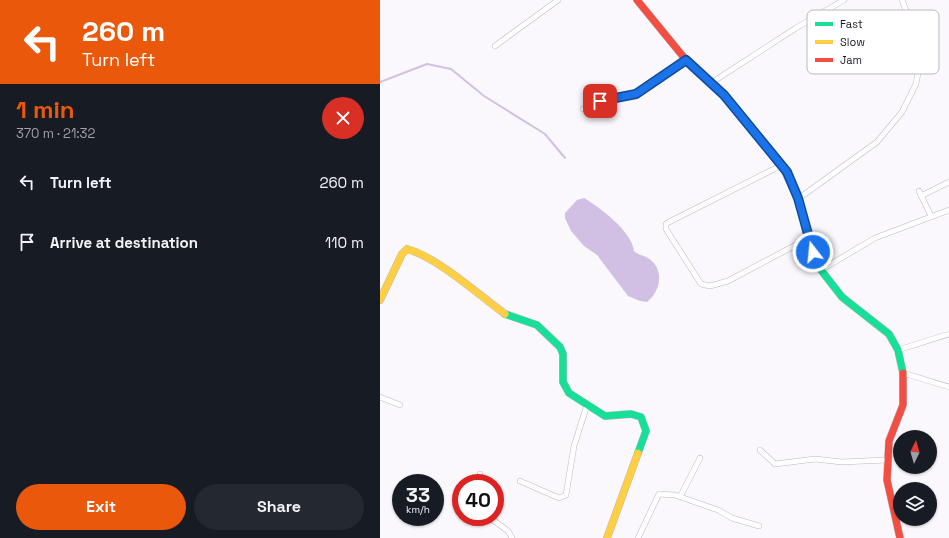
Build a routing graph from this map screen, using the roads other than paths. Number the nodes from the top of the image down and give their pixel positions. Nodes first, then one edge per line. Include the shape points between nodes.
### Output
1 (558, 0) edge
2 (637, 0) edge
3 (844, 0) edge
4 (902, 0) edge
5 (827, 10) edge
6 (906, 10) edge
7 (807, 22) edge
8 (495, 46) dead end
9 (686, 60) junction
10 (918, 74) edge
11 (711, 83) junction
12 (583, 109) dead end
13 (782, 165) junction
14 (949, 182) edge
15 (798, 198) junction
16 (949, 210) edge
17 (931, 216) junction
18 (809, 238) junction
19 (821, 270) junction
20 (380, 300) edge
21 (949, 334) edge
22 (898, 350) junction
23 (903, 373) junction
24 (949, 387) edge
25 (380, 397) edge
26 (400, 405) dead end
27 (587, 405) junction
28 (760, 450) dead end
29 (700, 458) dead end
30 (886, 460) junction
31 (520, 481) dead end
32 (680, 497) junction
33 (500, 526) edge
34 (759, 526) dead end
35 (512, 538) edge
36 (607, 538) edge
37 (638, 538) edge
38 (900, 538) edge

1 - 8 street
2 - 9 street
3 - 5 street
4 - 6 street
7 - 11 street
9 - 11 street
9 - 12 street via 636,94 600,101
10 - 15 street via 916,84 902,112 877,142
11 - 13 street
13 - 15 street
13 - 18 street via 666,224 666,229 701,284 710,286 728,281
14 - 17 street via 920,193
15 - 18 street
16 - 17 street
17 - 19 street via 875,238
18 - 19 street
19 - 22 street via 842,297 890,334
20 - 27 street via 402,254 407,249 415,251 442,267 508,316 537,325 560,347 563,354 565,388
21 - 22 street
22 - 23 street
23 - 24 street
23 - 30 street via 902,405 889,441
25 - 26 street
27 - 31 street via 574,446 564,498
27 - 36 street via 611,418 638,414 646,425
28 - 30 street via 776,464 815,459 842,462
29 - 32 street
30 - 38 street via 886,480
32 - 34 street
32 - 37 street via 659,494
33 - 35 street

